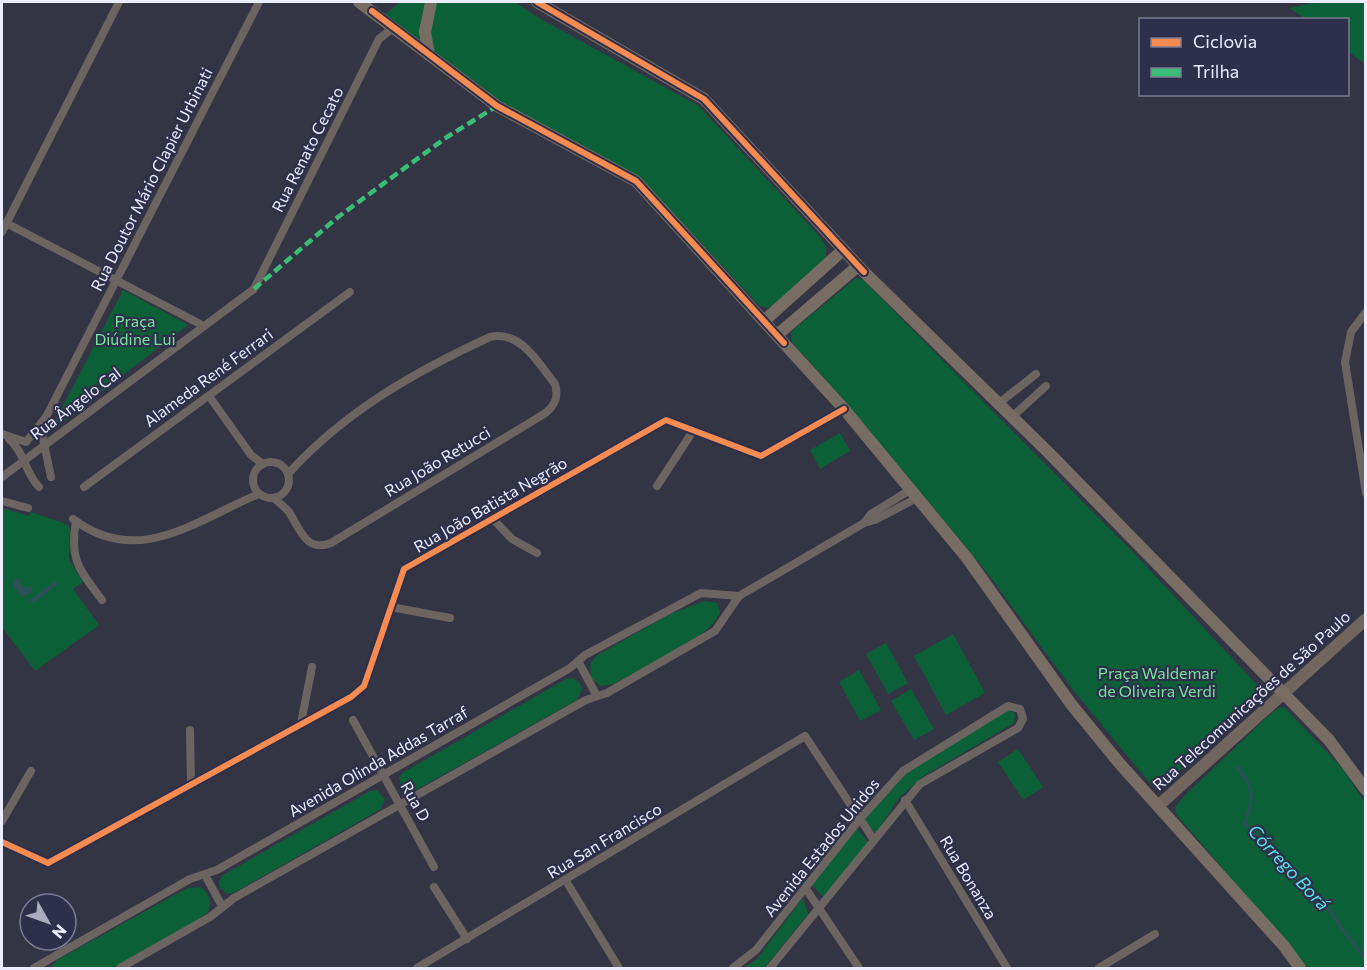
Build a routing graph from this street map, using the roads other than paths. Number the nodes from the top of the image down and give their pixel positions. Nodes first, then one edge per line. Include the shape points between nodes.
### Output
1 (117, 2) edge
2 (259, 2) edge
3 (359, 2) edge
4 (431, 2) edge
5 (539, 2) edge
6 (393, 28) junction
7 (429, 55) junction
8 (4, 227) edge
9 (843, 250) junction
10 (858, 266) junction
11 (117, 279) junction
12 (254, 289) joint
13 (350, 292) dead end
14 (1365, 312) edge
15 (764, 321) junction
16 (204, 326) junction
17 (777, 335) junction
18 (1036, 374) dead end
19 (1026, 382) junction
20 (1046, 386) dead end
21 (1036, 394) junction
22 (209, 396) junction
23 (998, 404) junction
24 (844, 409) junction
25 (1012, 416) junction
26 (46, 417) junction
27 (693, 431) junction
28 (3, 435) edge
29 (46, 442) junction
30 (24, 460) junction
31 (260, 467) junction
32 (286, 471) junction
33 (2, 477) edge
34 (51, 477) dead end
35 (657, 486) dead end
36 (39, 487) dead end
37 (84, 487) dead end
38 (257, 491) junction
39 (285, 492) junction
40 (1365, 493) edge
41 (914, 494) junction
42 (274, 498) junction
43 (2, 501) edge
44 (28, 508) dead end
45 (288, 510) junction
46 (492, 518) junction
47 (537, 553) dead end
48 (739, 596) junction
49 (102, 600) dead end
50 (391, 607) junction
51 (450, 618) dead end
52 (1365, 619) edge
53 (578, 661) junction
54 (312, 667) dead end
55 (1282, 693) junction
56 (597, 696) junction
57 (353, 720) dead end
58 (301, 723) junction
59 (190, 730) dead end
60 (31, 771) dead end
61 (384, 775) junction
62 (191, 785) junction
63 (1365, 790) edge
64 (905, 800) junction
65 (402, 806) junction
66 (1158, 806) junction
67 (2, 820) edge
68 (859, 820) junction
69 (874, 840) junction
70 (2, 842) edge
71 (434, 867) dead end
72 (205, 875) junction
73 (566, 881) junction
74 (434, 887) dead end
75 (806, 889) junction
76 (222, 906) junction
77 (820, 908) junction
78 (1155, 934) dead end
79 (466, 939) junction
80 (34, 969) edge
81 (120, 969) edge
82 (417, 969) edge
83 (619, 969) edge
84 (734, 969) edge
85 (770, 969) edge
86 (859, 969) edge
87 (1007, 969) edge
88 (1099, 969) edge
89 (1300, 969) edge

1 - 8 street
2 - 11 street, Rua Doutor Mário Clapier Urbinati
3 - 6 main road
4 - 7 main road via 425,32
5 - 9 main road via 704,99
6 - 7 main road
6 - 12 street, Rua Renato Cecato via 379,39
7 - 15 main road via 497,106 636,181
8 - 11 street
9 - 10 main road
9 - 15 main road
10 - 17 main road
10 - 23 main road
11 - 16 street
11 - 26 street, Rua Doutor Mário Clapier Urbinati
12 - 16 street, Rua Ângelo Cal
13 - 22 street, Alameda René Ferrari
14 - 40 street via 1352,332 1345,362
15 - 17 main road
16 - 29 street, Rua Ângelo Cal
17 - 24 main road
18 - 19 street
19 - 21 street
19 - 23 street
20 - 21 street
21 - 25 street
22 - 31 street
22 - 37 street, Alameda René Ferrari
23 - 25 main road
24 - 27 street, Rua João Batista Negrão via 761,456
24 - 41 main road
25 - 55 main road
26 - 28 street, Rua Doutor Mário Clapier Urbinati via 26,442
26 - 29 street via 42,429
27 - 35 street
27 - 46 street, Rua João Batista Negrão via 666,420
28 - 30 street via 19,449
29 - 30 street, Rua Ângelo Cal
29 - 34 street
30 - 33 street, Rua Ângelo Cal
30 - 36 street
31 - 32 street via 274,463
31 - 38 street via 253,478
32 - 39 street via 289,483
32 - 45 street, Rua João Retucci via 356,411 435,362 490,337 516,339 558,392 556,401 544,414 331,543 313,545 303,538
38 - 42 street
38 - 49 street via 202,523 134,541 106,537 75,520 75,563
39 - 42 street
39 - 45 street
41 - 48 street via 872,514 864,523
41 - 66 main road via 967,558 1071,704
42 - 45 street
43 - 44 street
46 - 47 street, Rua João Batista Negrão via 512,538
46 - 50 street, Rua João Batista Negrão via 404,569
48 - 53 street, Avenida Olinda Addas Tarraf via 701,593
48 - 56 street via 715,632
50 - 51 street
50 - 58 street, Rua João Batista Negrão via 363,686 351,697
52 - 55 street, Rua Telecomunicações de São Paulo
53 - 56 street
53 - 61 street, Avenida Olinda Addas Tarraf
54 - 58 street
55 - 63 main road via 1329,740
55 - 66 street, Rua Telecomunicações de São Paulo
56 - 65 street
57 - 61 street, Rua D
58 - 62 street, Rua João Batista Negrão
59 - 62 street
60 - 67 street
61 - 65 street, Rua D
61 - 72 street, Avenida Olinda Addas Tarraf
62 - 70 street, Rua João Batista Negrão via 48,863
64 - 68 street, Avenida Estados Unidos via 920,784 1018,728 1023,719 1020,709 1008,706 903,771
64 - 69 street, Avenida Estados Unidos
64 - 87 street, Rua Bonanza
65 - 71 street, Rua D
65 - 76 street
66 - 89 main road via 1284,946
68 - 69 street
68 - 73 street, Rua San Francisco via 805,736
68 - 75 street, Avenida Estados Unidos
69 - 77 street, Avenida Estados Unidos
72 - 76 street
72 - 80 street, Avenida Olinda Addas Tarraf via 190,879
73 - 79 street, Rua San Francisco
73 - 83 street
74 - 79 street
75 - 77 street
75 - 84 street, Avenida Estados Unidos via 756,950
76 - 81 street via 210,917
77 - 85 street, Avenida Estados Unidos
77 - 86 street
78 - 88 street
79 - 82 street, Rua San Francisco

